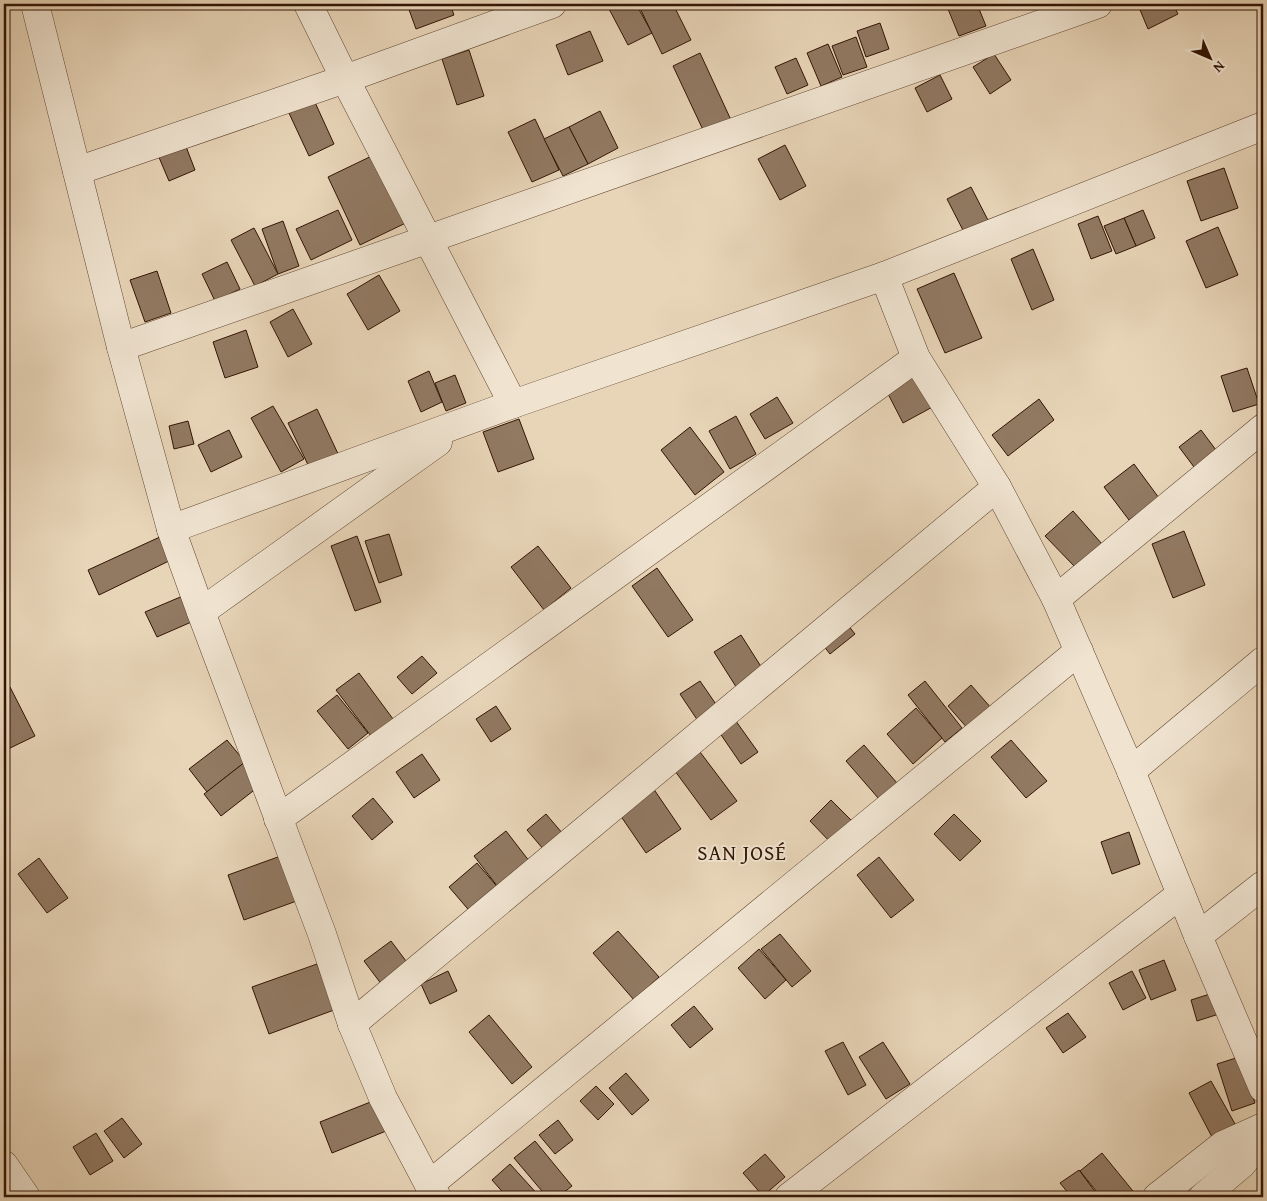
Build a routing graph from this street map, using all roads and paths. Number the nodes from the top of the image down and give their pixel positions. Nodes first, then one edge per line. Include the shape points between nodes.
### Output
1 (35, 4) edge
2 (308, 4) edge
3 (552, 4) edge
4 (1098, 4) edge
5 (345, 79) junction
6 (1263, 126) edge
7 (77, 171) junction
8 (428, 240) junction
9 (884, 276) junction
10 (121, 347) junction
11 (916, 358) junction
12 (513, 404) junction
13 (466, 422) junction
14 (1263, 428) edge
15 (997, 487) junction
16 (171, 529) junction
17 (1056, 599) junction
18 (201, 612) junction
19 (1080, 651) junction
20 (1263, 661) edge
21 (1131, 771) junction
22 (278, 820) junction
23 (1263, 885) edge
24 (1181, 894) junction
25 (1198, 936) junction
26 (352, 1024) junction
27 (1263, 1088) edge
28 (1263, 1127) edge
29 (1263, 1138) edge
30 (4, 1165) edge
31 (433, 1191) edge
32 (26, 1197) edge
33 (789, 1197) edge
34 (1157, 1197) edge
35 (1203, 1197) edge

1 - 7 street
2 - 5 street
3 - 5 street
4 - 8 street
5 - 7 street
5 - 8 street
6 - 9 street
7 - 10 street
8 - 10 street
8 - 12 street
9 - 11 street
9 - 12 street
10 - 16 street
11 - 15 street
11 - 22 street
12 - 13 street
13 - 16 street
13 - 18 street
14 - 17 street
15 - 17 street
15 - 26 street
16 - 18 street
17 - 19 street
18 - 22 street
19 - 21 street
19 - 31 street
20 - 21 street
21 - 24 street
22 - 26 street
23 - 25 street
24 - 25 street
24 - 33 street
25 - 27 street
26 - 31 street via 383,1098
28 - 34 street via 1223,1146
29 - 35 street via 1242,1164
30 - 32 street

